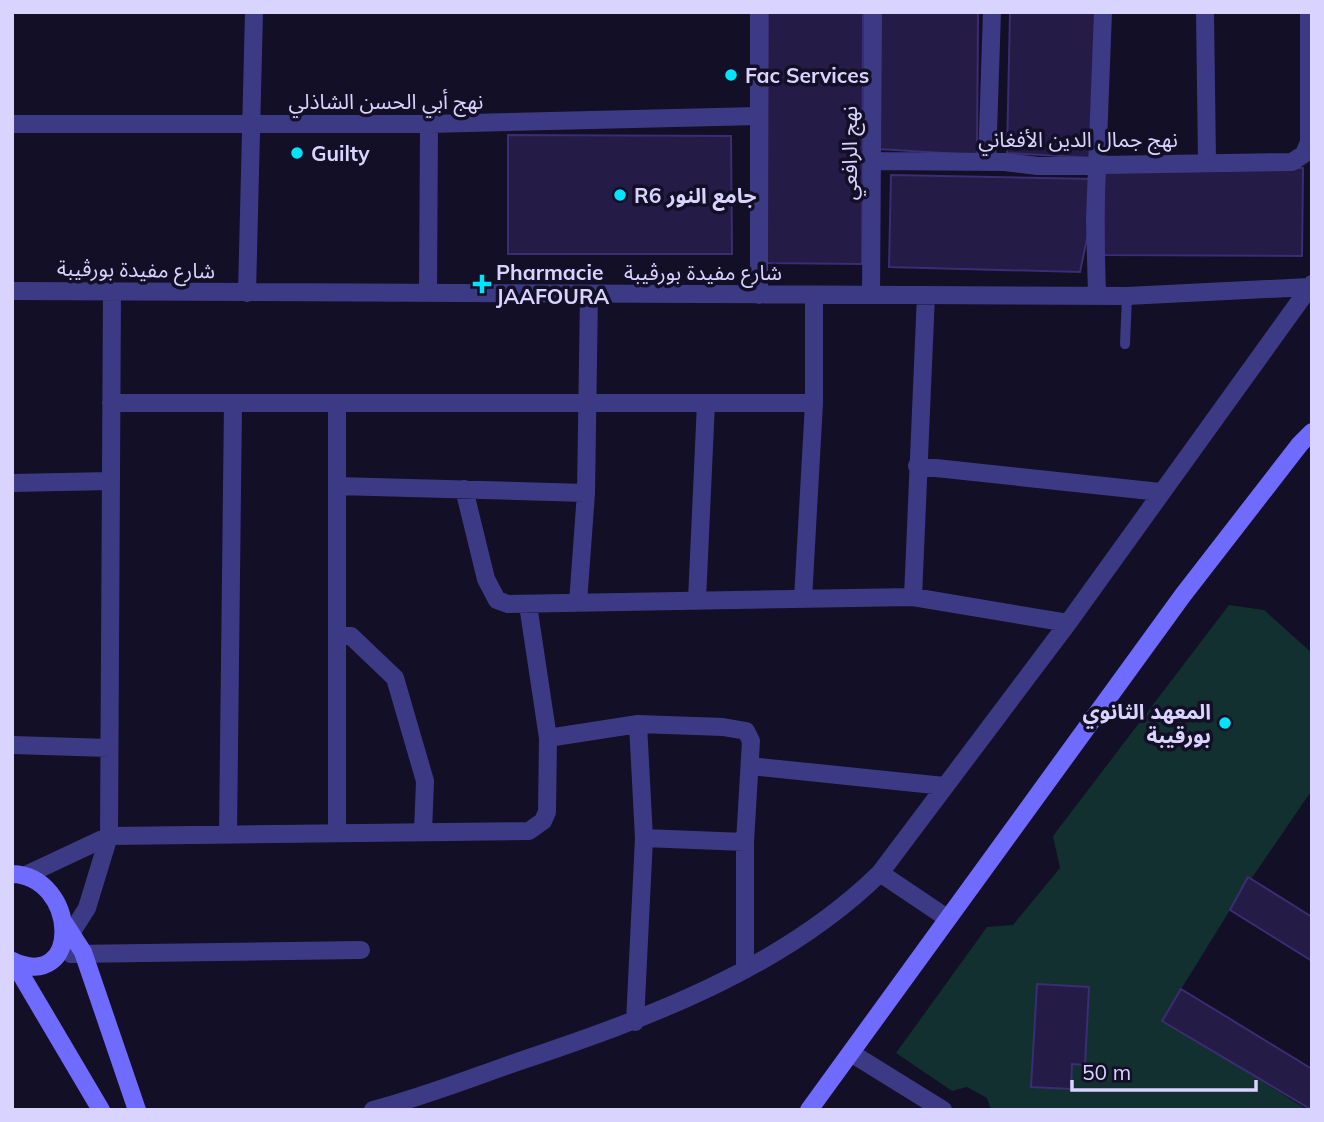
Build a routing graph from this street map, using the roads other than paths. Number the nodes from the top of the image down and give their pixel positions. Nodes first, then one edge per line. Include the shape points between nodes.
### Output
1 (254, 12) edge
2 (759, 12) edge
3 (873, 12) edge
4 (992, 12) edge
5 (1104, 12) edge
6 (1205, 12) edge
7 (1309, 12) edge
8 (759, 116) junction
9 (12, 124) edge
10 (251, 124) junction
11 (429, 124) junction
12 (871, 160) junction
13 (987, 162) junction
14 (1207, 162) junction
15 (1097, 163) junction
16 (1311, 287) edge
17 (12, 291) edge
18 (112, 291) junction
19 (247, 293) junction
20 (428, 293) junction
21 (589, 294) junction
22 (759, 295) junction
23 (814, 295) junction
24 (871, 295) junction
25 (926, 295) junction
26 (1097, 295) junction
27 (1127, 296) junction
28 (1125, 344) dead end
29 (111, 403) junction
30 (233, 403) junction
31 (337, 403) junction
32 (587, 403) junction
33 (706, 403) junction
34 (814, 403) junction
35 (1312, 420) edge
36 (1306, 438) edge
37 (917, 467) junction
38 (111, 481) junction
39 (12, 483) edge
40 (337, 486) junction
41 (464, 489) junction
42 (1160, 492) junction
43 (586, 493) junction
44 (913, 597) junction
45 (803, 599) junction
46 (697, 600) junction
47 (578, 603) junction
48 (528, 605) junction
49 (1068, 623) junction
50 (337, 636) junction
51 (638, 724) junction
52 (548, 738) junction
53 (12, 745) edge
54 (109, 748) junction
55 (750, 766) junction
56 (944, 786) junction
57 (423, 832) junction
58 (337, 833) junction
59 (228, 835) junction
60 (109, 836) junction
61 (644, 838) junction
62 (745, 842) junction
63 (17, 872) edge
64 (880, 873) junction
65 (947, 918) junction
66 (63, 941) junction
67 (361, 950) dead end
68 (83, 952) junction
69 (13, 961) edge
70 (745, 970) junction
71 (635, 1022) junction
72 (851, 1053) junction
73 (101, 1110) edge
74 (137, 1110) edge
75 (373, 1110) edge
76 (809, 1110) edge
77 (943, 1110) edge

1 - 10 street
2 - 8 street
3 - 12 street, نهج الرافعي
4 - 13 street
5 - 15 street
6 - 14 street
7 - 14 street, نهج جمال الدين الأفغاني via 1308,142 1298,159
8 - 11 street, نهج أبي الحسن الشاذلي
8 - 22 street
9 - 10 street, نهج أبي الحسن الشاذلي
10 - 11 street, نهج أبي الحسن الشاذلي
10 - 19 street
11 - 20 street
12 - 13 street, نهج جمال الدين الأفغاني
12 - 24 street, نهج الرافعي
13 - 15 street, نهج جمال الدين الأفغاني via 1038,166
14 - 15 street, نهج جمال الدين الأفغاني
15 - 26 street
16 - 27 street, شارع مفيدة بورڨيبة
16 - 42 street
17 - 18 street, شارع مفيدة بورڨيبة
18 - 19 street, شارع مفيدة بورڨيبة
18 - 29 street
19 - 20 street, شارع مفيدة بورڨيبة
20 - 21 street, شارع مفيدة بورڨيبة
21 - 22 street, شارع مفيدة بورڨيبة
21 - 32 street
22 - 23 street, شارع مفيدة بورڨيبة
23 - 24 street, شارع مفيدة بورڨيبة
23 - 34 street
24 - 25 street, شارع مفيدة بورڨيبة
25 - 26 street, شارع مفيدة بورڨيبة
25 - 37 street
26 - 27 street, شارع مفيدة بورڨيبة
27 - 28 lane
29 - 30 street
29 - 38 street
30 - 31 street
30 - 59 street
31 - 32 street
31 - 40 street
32 - 33 street
32 - 43 street
33 - 34 street
33 - 46 street
34 - 45 street
35 - 36 main road
36 - 65 main road via 1175,606
37 - 42 street
37 - 44 street
38 - 39 street
38 - 54 street
40 - 41 street
40 - 50 street
41 - 43 street
41 - 48 street via 491,591 497,600
42 - 49 street
43 - 47 street
44 - 45 street
44 - 49 street
45 - 46 street
46 - 47 street
47 - 48 street
48 - 52 street
49 - 56 street
50 - 57 street via 351,636 395,678 425,781
50 - 58 street
51 - 52 street
51 - 55 street via 746,731 751,741
51 - 61 street
52 - 57 street via 547,812 536,827 529,831
53 - 54 street
54 - 60 street
55 - 56 street
55 - 62 street
56 - 64 street
57 - 58 street
58 - 59 street
59 - 60 street
60 - 63 street
60 - 66 street via 86,908
61 - 62 street
61 - 71 street
62 - 70 street
63 - 66 main road via 47,892
64 - 65 street
64 - 70 street via 851,901
65 - 72 main road
66 - 68 main road
66 - 68 street
66 - 69 main road via 34,966
67 - 68 street
68 - 74 main road
69 - 73 main road
70 - 71 street
71 - 75 street
72 - 76 main road
72 - 77 street

